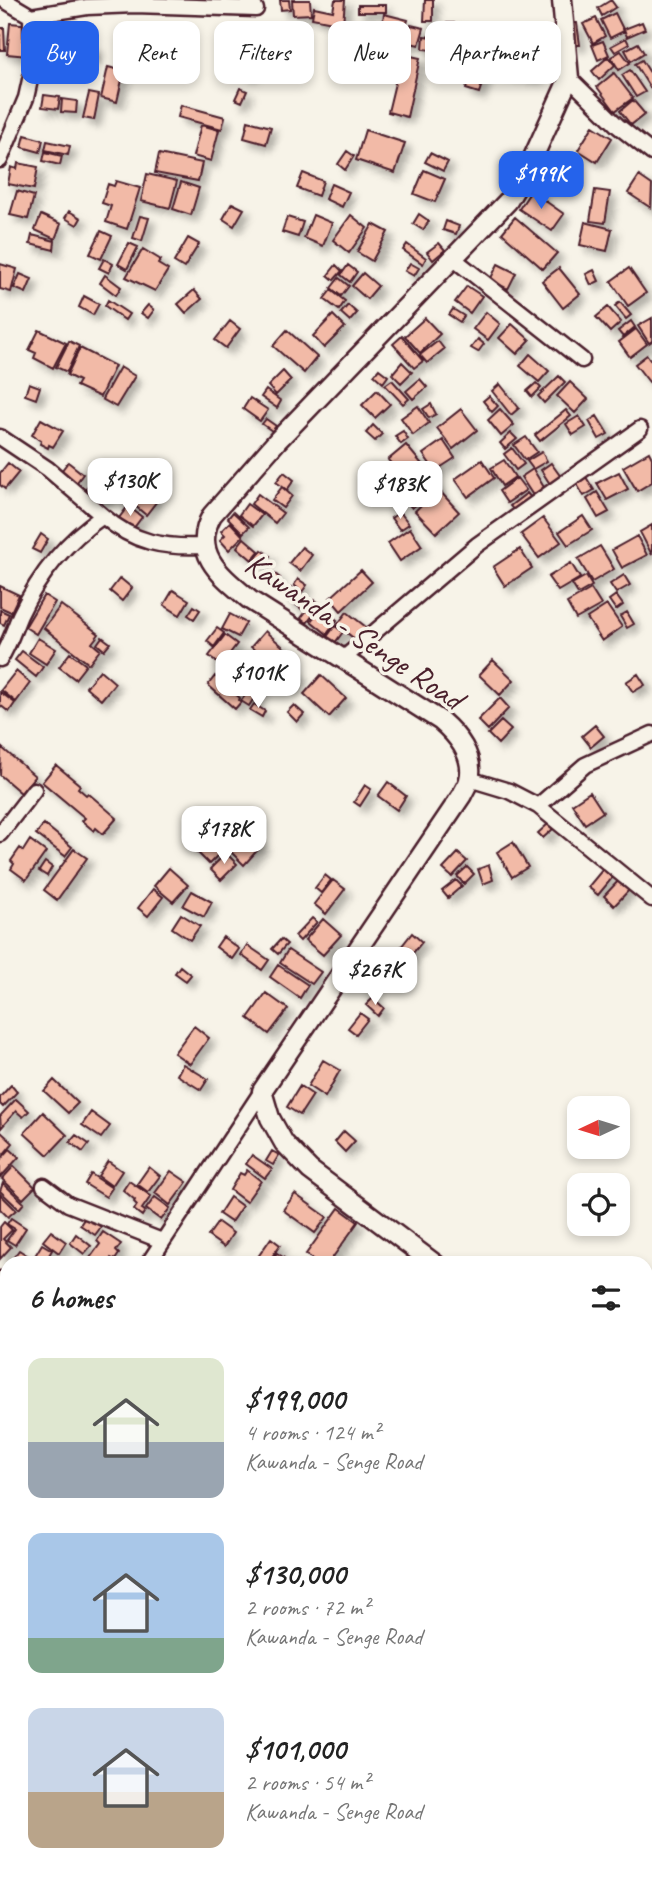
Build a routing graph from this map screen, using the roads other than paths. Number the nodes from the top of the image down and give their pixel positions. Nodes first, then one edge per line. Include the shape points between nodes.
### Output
1 (4, 0) edge
2 (562, 0) edge
3 (256, 9) dead end
4 (31, 16) junction
5 (569, 78) junction
6 (652, 153) edge
7 (0, 160) edge
8 (454, 259) junction
9 (582, 360) dead end
10 (640, 429) dead end
11 (0, 437) edge
12 (103, 516) junction
13 (204, 546) junction
14 (344, 658) junction
15 (0, 659) edge
16 (652, 734) edge
17 (469, 779) junction
18 (34, 790) dead end
19 (538, 806) junction
20 (0, 834) edge
21 (652, 899) edge
22 (262, 1091) junction
23 (44, 1185) dead end
24 (162, 1241) junction
25 (153, 1256) edge
26 (424, 1256) edge

1 - 4 street
2 - 5 street, Kawanda - Senge Road
3 - 4 street via 123,6
4 - 7 street via 32,71
5 - 6 street
5 - 8 street, Kawanda - Senge Road via 508,201
8 - 9 street
8 - 13 street, Kawanda - Senge Road via 278,440 212,516 204,529
10 - 14 street via 477,545
11 - 12 street via 48,469
12 - 13 street via 156,545
12 - 15 street via 47,568
13 - 14 street, Kawanda - Senge Road via 222,577 250,600
14 - 17 street, Kawanda - Senge Road via 454,732 468,761
16 - 19 street via 585,765
17 - 19 street
17 - 22 street
18 - 20 street
19 - 21 street
22 - 24 street
22 - 26 street via 284,1143 310,1170
23 - 24 street via 68,1204
24 - 25 street

